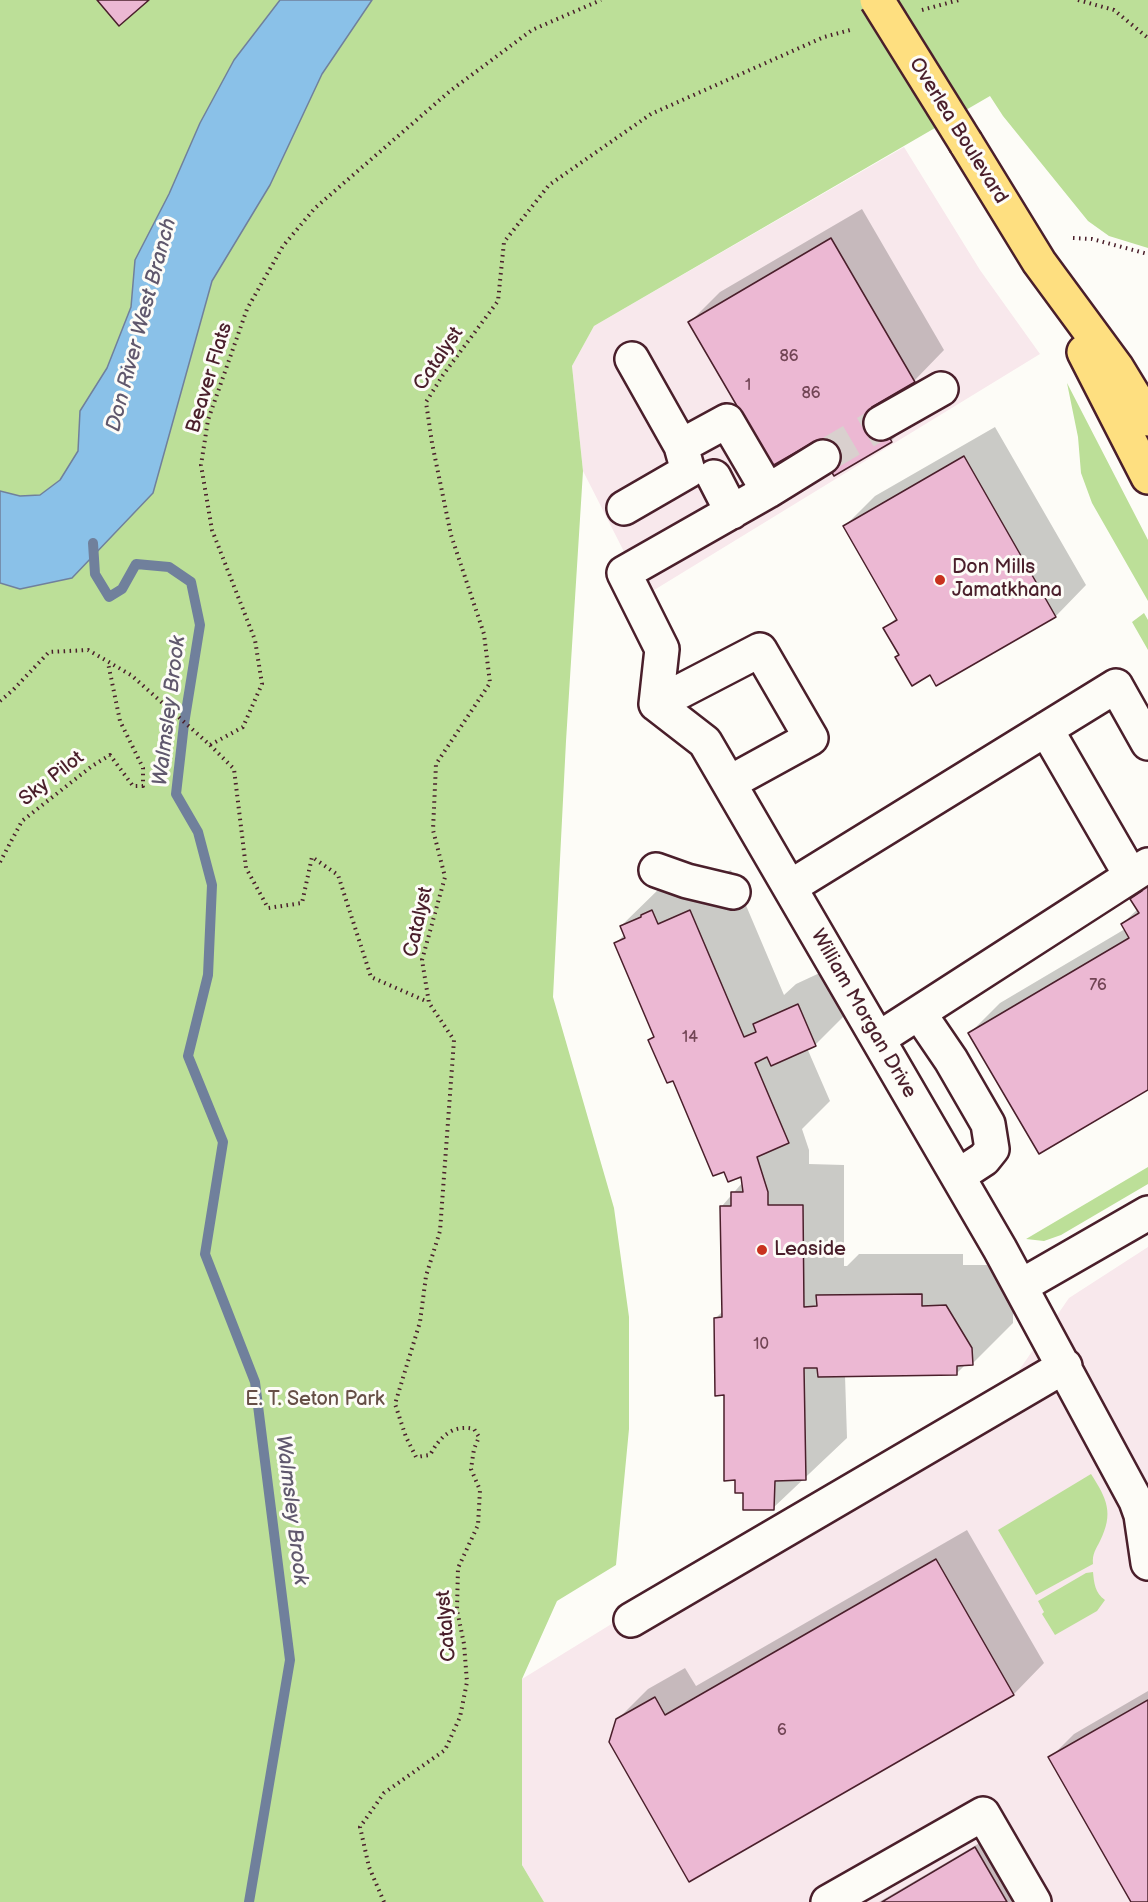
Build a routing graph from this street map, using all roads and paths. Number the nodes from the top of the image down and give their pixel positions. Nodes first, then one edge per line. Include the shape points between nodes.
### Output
1 (602, 0) edge
2 (877, 0) edge
3 (959, 0) edge
4 (1078, 0) edge
5 (914, 12) dead end
6 (858, 28) dead end
7 (1148, 38) edge
8 (1073, 238) dead end
9 (1148, 254) edge
10 (1039, 262) junction
11 (632, 359) dead end
12 (941, 389) dead end
13 (1148, 419) edge
14 (880, 423) tunnel mouth
15 (681, 446) junction
16 (823, 457) tunnel mouth
17 (714, 477) dead end
18 (1148, 477) edge
19 (768, 491) junction
20 (624, 508) dead end
21 (732, 512) junction
22 (108, 662) junction
23 (0, 701) edge
24 (656, 704) junction
25 (1046, 729) junction
26 (1148, 743) edge
27 (210, 745) junction
28 (729, 783) junction
29 (0, 862) edge
30 (656, 870) dead end
31 (1139, 870) edge
32 (790, 887) junction
33 (733, 892) dead end
34 (429, 1003) junction
35 (919, 1013) junction
36 (878, 1039) junction
37 (958, 1176) junction
38 (1148, 1213) edge
39 (1021, 1286) junction
40 (1065, 1366) junction
41 (1148, 1563) edge
42 (631, 1620) dead end
43 (384, 1902) edge
44 (828, 1902) edge
45 (1034, 1902) edge

1 - 27 path, Beaver Flats via 532,30 450,91 315,208 283,246 247,309 208,420 201,465 212,530 255,640 261,684 243,727
2 - 10 main road, Overlea Boulevard, bridge
3 - 5 path
4 - 7 path via 1114,10
6 - 34 path, Catalyst via 824,37 651,114 549,185 504,242 498,301 426,402 451,535 484,634 490,683 436,764 433,830 445,877 422,960
8 - 9 path
10 - 13 main road, Overlea Boulevard via 1117,368
10 - 18 main road, Overlea Boulevard
11 - 15 street
12 - 14 street
15 - 19 street via 727,421
15 - 20 street via 688,471
16 - 19 street
17 - 21 street
19 - 21 street
21 - 24 street via 624,573 662,649
22 - 23 path via 88,650 49,652
22 - 27 path via 131,675
22 - 29 path, Sky Pilot via 120,721 143,768 143,786 133,786 110,755 22,821
24 - 28 street, William Morgan Drive via 705,742
24 - 28 street via 760,650 811,738
25 - 26 street via 1116,686
25 - 31 street
25 - 32 street
27 - 34 path via 234,769 246,868 267,908 302,903 312,857 339,875 371,977
28 - 32 street, William Morgan Drive
30 - 33 street
31 - 35 street
32 - 36 street, William Morgan Drive
34 - 43 path, Catalyst via 454,1040 440,1231 426,1276 420,1322 394,1404 416,1456 430,1455 437,1442 451,1430 474,1429 479,1437 471,1469 480,1490 478,1524 458,1568 457,1610 467,1682 460,1717 445,1750 384,1793 360,1827 369,1868
35 - 36 street
35 - 37 street via 988,1124 992,1149
36 - 37 street, William Morgan Drive
37 - 39 street, William Morgan Drive
38 - 39 street
39 - 40 street, William Morgan Drive
40 - 41 street, William Morgan Drive via 1136,1501
40 - 42 street
44 - 45 street via 983,1814

